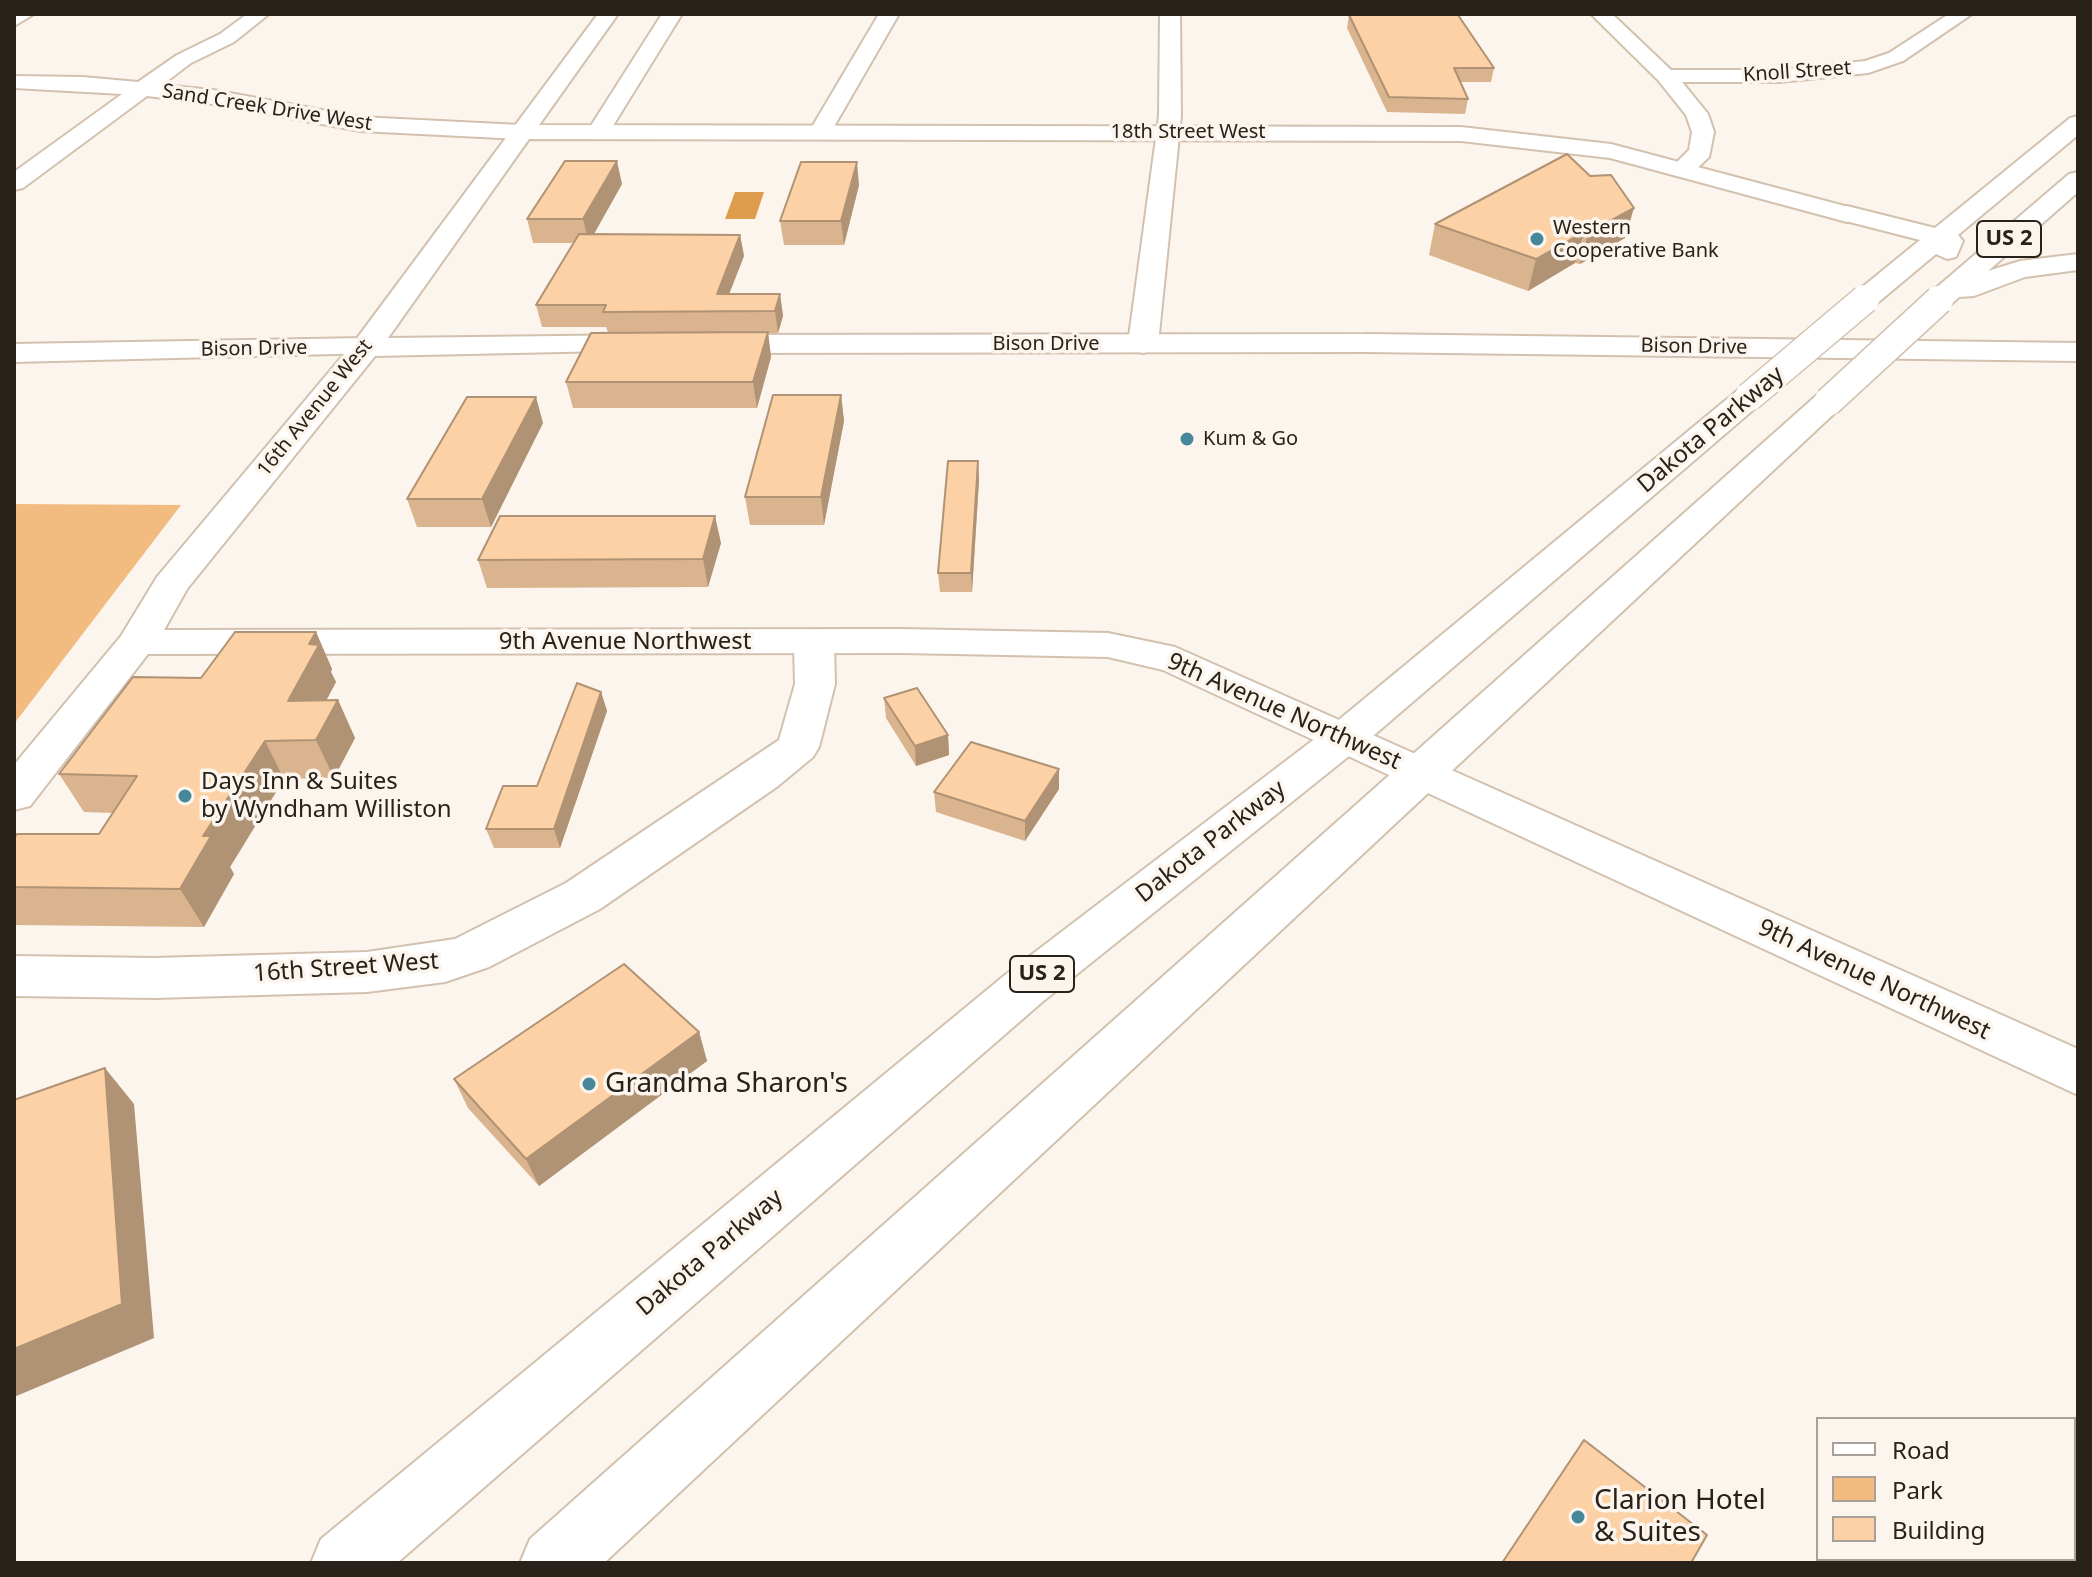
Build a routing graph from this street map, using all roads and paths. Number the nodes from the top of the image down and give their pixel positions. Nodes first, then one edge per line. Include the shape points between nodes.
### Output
1 (24, 14) edge
2 (259, 14) edge
3 (608, 14) edge
4 (672, 14) edge
5 (889, 14) edge
6 (1170, 14) edge
7 (1601, 14) edge
8 (1962, 14) edge
9 (14, 20) edge
10 (1665, 76) junction
11 (14, 82) edge
12 (141, 88) junction
13 (2078, 123) edge
14 (521, 132) junction
15 (598, 132) junction
16 (820, 132) junction
17 (1168, 132) junction
18 (1682, 169) junction
19 (2078, 179) edge
20 (14, 183) edge
21 (1973, 211) junction
22 (1847, 214) junction
23 (1940, 237) junction
24 (2078, 262) edge
25 (1903, 269) junction
26 (1939, 300) junction
27 (1875, 304) junction
28 (1143, 344) junction
29 (366, 347) junction
30 (1840, 349) junction
31 (2078, 352) edge
32 (14, 353) edge
33 (1763, 401) junction
34 (1716, 501) junction
35 (137, 642) junction
36 (814, 642) junction
37 (1344, 738) junction
38 (1420, 772) junction
39 (14, 795) edge
40 (14, 976) edge
41 (2078, 1073) edge
42 (345, 1563) edge
43 (554, 1563) edge

1 - 9 main road
2 - 12 main road
3 - 14 main road, 16th Avenue West
4 - 15 main road
5 - 16 main road
6 - 17 main road
7 - 10 main road
8 - 10 main road, Knoll Street via 1896,57 1868,67 1779,76
10 - 18 main road via 1691,105 1703,132 1701,152
11 - 12 main road, Sand Creek Drive West
12 - 14 main road, Sand Creek Drive West via 360,124
12 - 20 main road
13 - 21 main road, Dakota Parkway / US 2
14 - 15 main road, 18th Street West
14 - 29 main road, 16th Avenue West
15 - 16 main road, 18th Street West
16 - 17 main road, 18th Street West
17 - 18 main road, 18th Street West via 1475,135 1576,145
17 - 28 main road
18 - 22 main road, 18th Street West
19 - 26 main road, US 2
21 - 22 main road via 1941,218
21 - 23 main road, Dakota Parkway / US 2
22 - 23 main road
22 - 25 main road via 1897,242
23 - 25 main road, Dakota Parkway / US 2
23 - 27 main road via 1950,241 1945,254
24 - 26 main road via 2020,269
25 - 27 main road, Dakota Parkway / US 2
26 - 34 main road, US 2, bridge
27 - 30 main road
27 - 33 main road, Dakota Parkway / US 2, bridge
28 - 29 main road, Bison Drive
28 - 30 main road, Bison Drive
29 - 32 main road, Bison Drive
29 - 35 main road, 16th Avenue West via 170,585
30 - 31 main road, Bison Drive
30 - 33 main road
33 - 34 main road via 1738,442
33 - 37 main road, Dakota Parkway / US 2
34 - 38 main road, US 2
35 - 36 main road, 9th Avenue Northwest
35 - 39 main road, 16th Avenue West
36 - 37 main road, 9th Avenue Northwest via 1108,645 1175,660
36 - 40 main road, 16th Street West via 815,684 798,747 583,896 472,953 445,963 367,972
37 - 38 main road, 9th Avenue Northwest
37 - 42 main road, Dakota Parkway / US 2 via 1023,989
38 - 41 main road, 9th Avenue Northwest
38 - 43 main road, US 2

